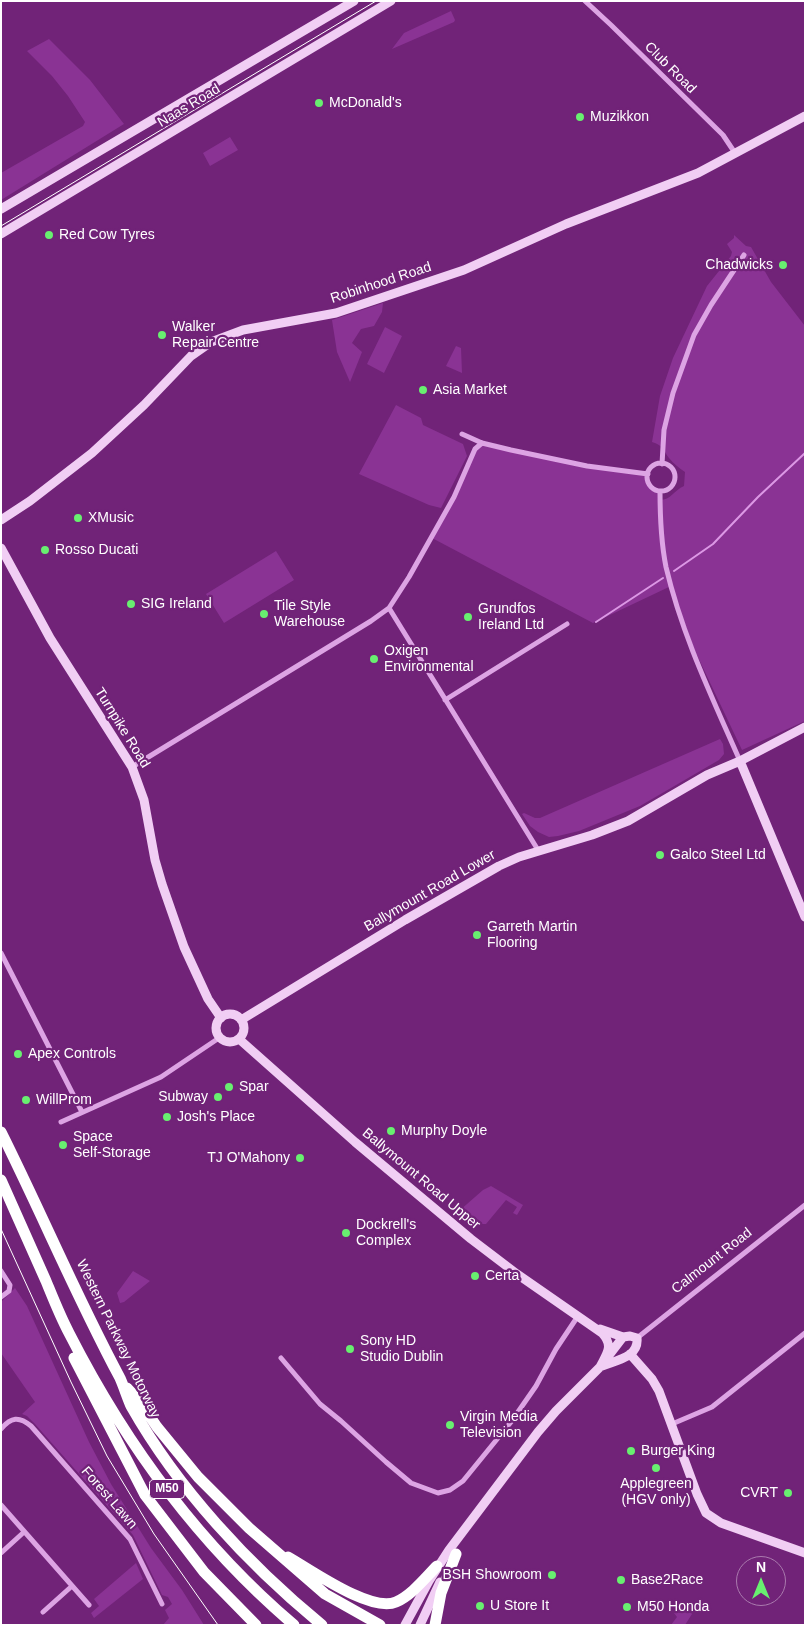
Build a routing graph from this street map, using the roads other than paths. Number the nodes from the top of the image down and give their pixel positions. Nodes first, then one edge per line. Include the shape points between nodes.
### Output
1 (354, 1) edge
2 (391, 1) edge
3 (585, 1) edge
4 (805, 116) edge
5 (736, 154) junction
6 (1, 208) edge
7 (1, 234) edge
8 (744, 255) dead end
9 (462, 434) dead end
10 (482, 443) junction
11 (662, 464) junction
12 (648, 474) junction
13 (660, 491) junction
14 (1, 520) edge
15 (1, 548) edge
16 (388, 608) junction
17 (566, 624) dead end
18 (445, 700) junction
19 (805, 727) edge
20 (740, 760) junction
21 (132, 767) junction
22 (538, 850) junction
23 (805, 917) edge
24 (1, 954) edge
25 (221, 1018) junction
26 (241, 1020) junction
27 (220, 1038) junction
28 (239, 1039) junction
29 (82, 1112) junction
30 (62, 1122) dead end
31 (1, 1132) edge
32 (1, 1180) edge
33 (805, 1205) edge
34 (1, 1271) edge
35 (1, 1297) edge
36 (578, 1316) junction
37 (596, 1327) junction
38 (68, 1332) junction
39 (805, 1333) edge
40 (624, 1337) junction
41 (637, 1338) junction
42 (630, 1354) junction
43 (281, 1358) dead end
44 (600, 1367) junction
45 (124, 1385) junction
46 (672, 1424) junction
47 (1, 1430) edge
48 (145, 1496) junction
49 (1, 1505) edge
50 (468, 1526) junction
51 (24, 1532) junction
52 (268, 1544) junction
53 (1, 1552) edge
54 (805, 1553) edge
55 (456, 1554) junction
56 (437, 1566) junction
57 (72, 1586) junction
58 (162, 1604) dead end
59 (89, 1605) dead end
60 (42, 1612) dead end
61 (244, 1625) edge
62 (256, 1625) edge
63 (294, 1625) edge
64 (322, 1625) edge
65 (380, 1625) edge
66 (405, 1625) edge
67 (420, 1625) edge
68 (435, 1625) edge

1 - 6 street, Naas Road
2 - 7 street, Naas Road
3 - 5 street, Club Road via 723,135
4 - 5 street, Robinhood Road
5 - 14 street, Robinhood Road via 698,173 580,218 464,270 336,313 243,330 216,340 200,348 144,406 92,452
8 - 11 street via 694,335 673,393 664,430
9 - 10 street
10 - 12 street via 587,466
10 - 16 street via 426,548
11 - 12 street via 653,466
11 - 13 street via 672,469 675,479 670,488
12 - 13 street via 651,486
13 - 20 street via 662,542 675,598 691,649
15 - 21 street, Turnpike Road via 50,638
16 - 18 street
16 - 21 street
17 - 18 street
18 - 22 street
19 - 20 street, Ballymount Road Lower
20 - 22 street, Ballymount Road Lower via 628,820 592,835
20 - 23 street
21 - 25 street, Turnpike Road via 144,800 162,884 197,978
22 - 26 street, Ballymount Road Lower via 474,879
24 - 29 street
25 - 26 street via 229,1014
25 - 27 street via 216,1025
26 - 28 street via 244,1031
27 - 28 street via 229,1043
27 - 29 street via 161,1077
28 - 36 street, Ballymount Road Upper via 471,1239
29 - 30 street
31 - 45 highway, Western Parkway Motorway / M50 via 93,1328
32 - 38 highway, M50
33 - 41 street, Calmount Road
34 - 35 street via 10,1285 9,1291
36 - 37 street, Ballymount Road Upper
36 - 43 street via 511,1422 463,1481 438,1493 411,1483 386,1462 320,1404
37 - 40 street, Ballymount Road Upper
37 - 44 street, Ballymount Road Upper via 610,1342
38 - 48 highway, M50 via 72,1353
38 - 63 highway, M50 via 148,1466 216,1550
39 - 46 street via 712,1407
40 - 41 street, Ballymount Road Upper
40 - 44 street
41 - 42 street via 637,1347
42 - 44 street
42 - 46 street via 652,1379
44 - 50 street via 544,1425
45 - 52 highway, M50 via 198,1477
45 - 64 highway, Western Parkway Motorway / M50 via 130,1404 157,1446 220,1527 264,1573
46 - 54 street via 706,1513 720,1522
47 - 58 street, Forest Lawn via 10,1420 22,1420 31,1426 130,1539
48 - 61 highway, M50 via 175,1542
48 - 62 highway, M50 via 204,1572
49 - 51 street
50 - 55 street
50 - 56 street
51 - 53 street
51 - 57 street
52 - 56 highway, M50 via 372,1603 395,1602 410,1593
52 - 65 highway, M50 via 325,1594
55 - 67 street
55 - 68 highway via 441,1592
56 - 66 street
57 - 59 street
57 - 60 street

